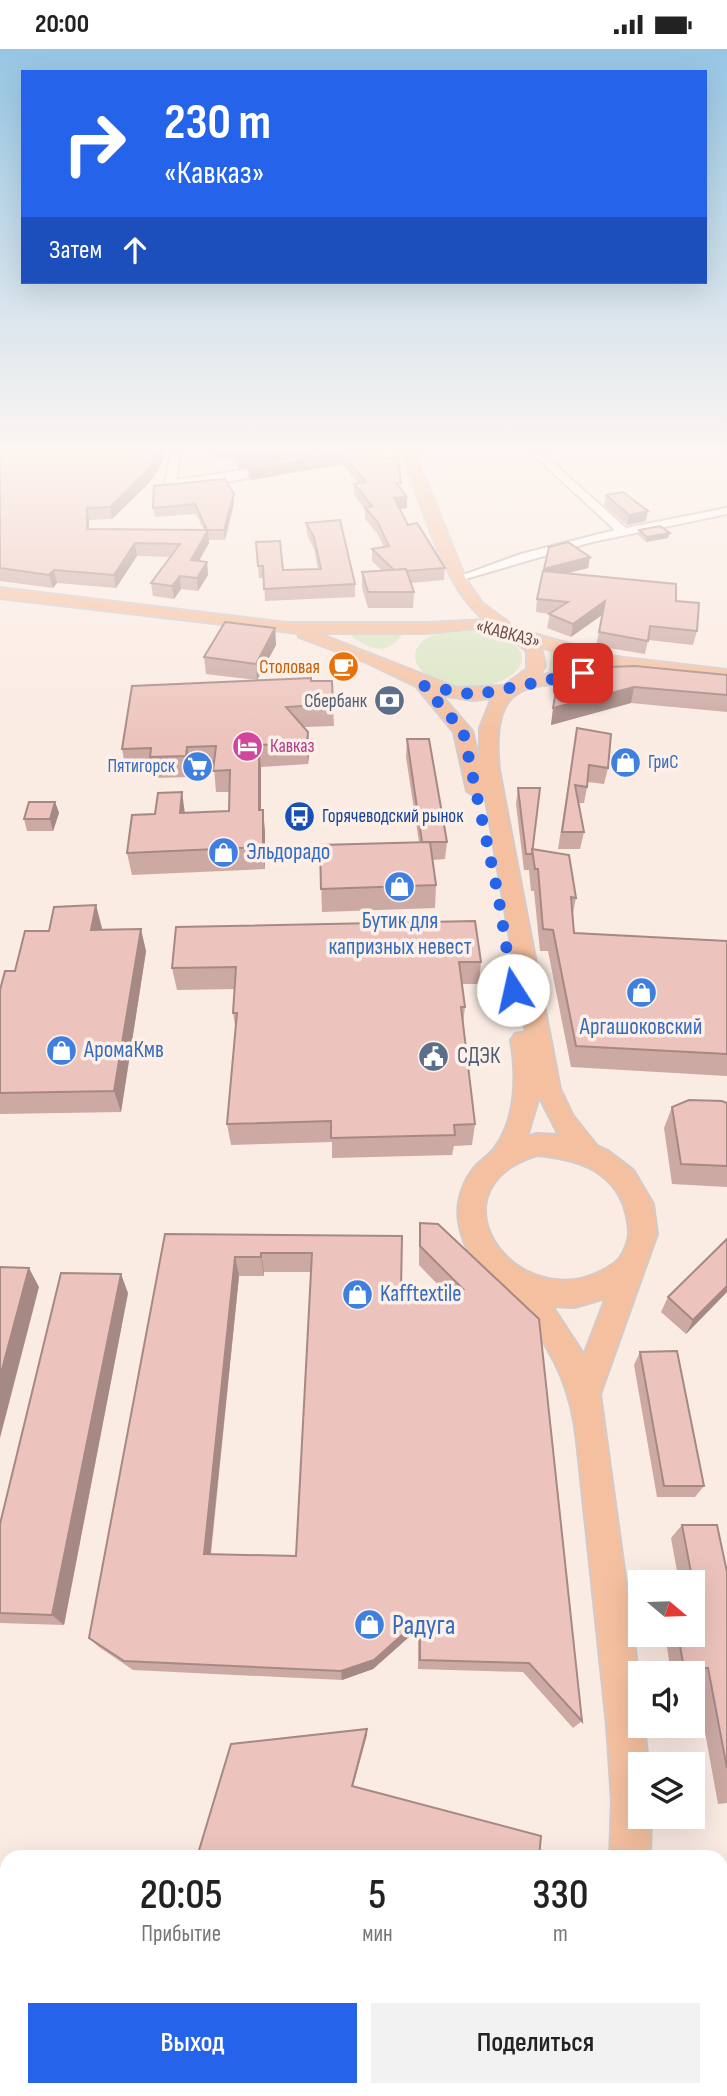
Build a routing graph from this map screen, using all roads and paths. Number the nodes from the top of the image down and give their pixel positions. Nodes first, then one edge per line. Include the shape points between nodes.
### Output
1 (445, 548) edge
2 (557, 548) edge
3 (458, 580) junction
4 (0, 593) edge
5 (455, 598) dead end
6 (446, 612) dead end
7 (431, 627) junction
8 (286, 628) junction
9 (514, 633) junction
10 (727, 675) edge
11 (418, 682) junction
12 (727, 683) edge
13 (513, 688) junction
14 (586, 1151) junction
15 (505, 1155) junction
16 (631, 1268) junction
17 (500, 1269) junction
18 (585, 1394) junction
19 (629, 1850) edge

1 - 3 main road
2 - 3 street
3 - 5 main road
3 - 9 main road via 477,606
4 - 8 main road, «КАВКАЗ»
6 - 7 main road
7 - 8 main road, «КАВКАЗ»
7 - 9 main road, «КАВКАЗ» via 472,622
7 - 11 main road via 402,646 403,670
8 - 11 main road, «КАВКАЗ» via 351,649
9 - 10 main road, «КАВКАЗ» via 615,662
9 - 13 main road via 535,650 537,666 527,680
11 - 13 main road, «КАВКАЗ» via 448,693 475,695
11 - 15 main road via 458,722 472,759 527,1064 522,1125
12 - 13 main road, «КАВКАЗ» via 599,671
13 - 14 main road via 495,709 486,730 492,780 548,1090 563,1122
14 - 15 main road via 544,1144
14 - 16 main road via 618,1171 640,1201 645,1235
15 - 17 main road via 489,1167 472,1202 477,1239
16 - 17 main road via 611,1285 564,1294 525,1285
16 - 18 main road
17 - 18 main road via 561,1341
18 - 19 main road via 632,1796

